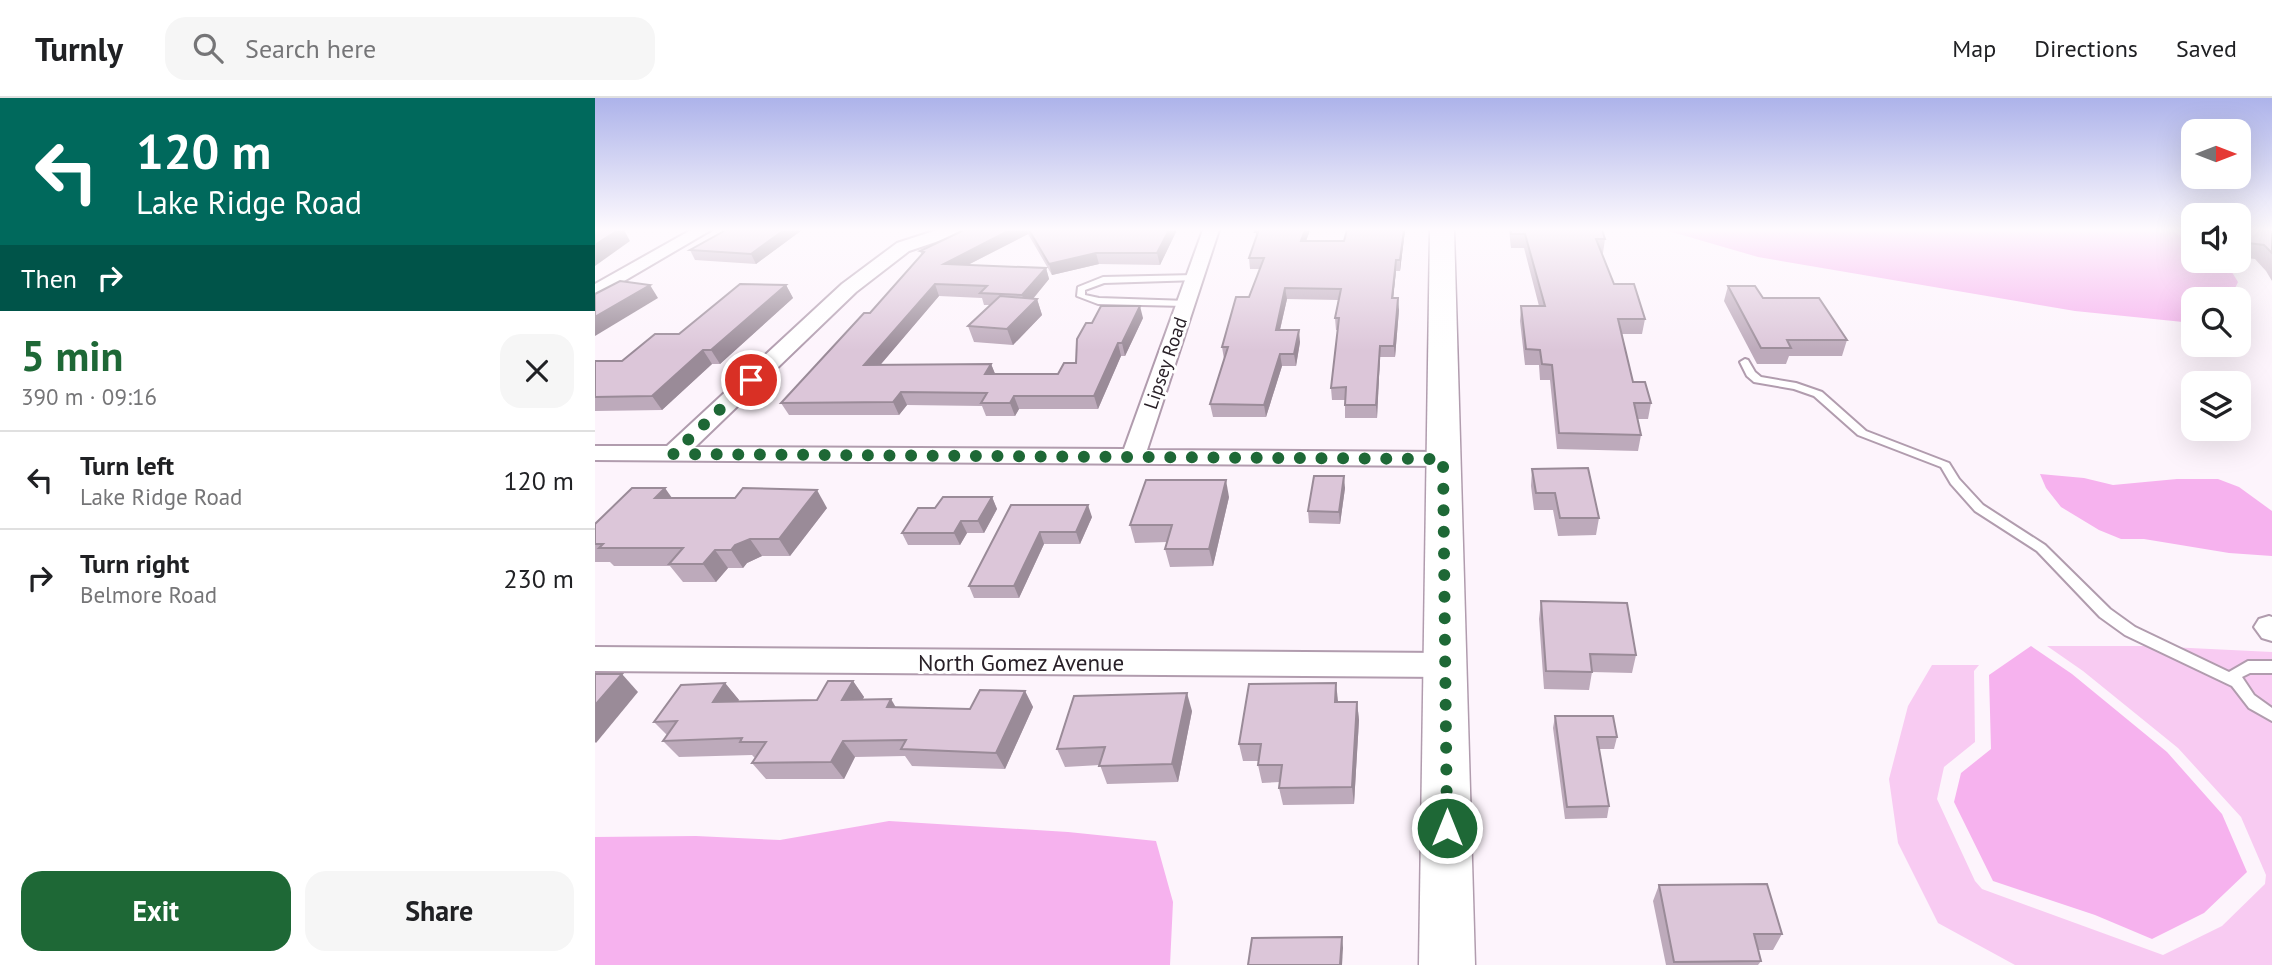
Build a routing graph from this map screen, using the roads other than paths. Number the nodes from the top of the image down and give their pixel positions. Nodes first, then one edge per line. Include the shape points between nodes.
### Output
1 (633, 270) edge
2 (872, 270) edge
3 (1198, 270) edge
4 (1442, 270) edge
5 (1195, 278) junction
6 (595, 292) edge
7 (1185, 303) junction
8 (1745, 362) dead end
9 (595, 453) edge
10 (673, 454) junction
11 (1133, 457) junction
12 (1443, 459) junction
13 (595, 659) edge
14 (1446, 665) junction
15 (2272, 667) edge
16 (2237, 682) junction
17 (2272, 715) edge
18 (1447, 965) edge

1 - 6 street
2 - 10 street
3 - 5 street, Lipsey Road
4 - 12 street
5 - 7 street, Lipsey Road
5 - 7 lane via 1103,280 1081,289 1081,296 1098,301
7 - 11 street, Lipsey Road
8 - 16 lane via 1758,380 1818,394 1862,433 1945,465 1979,508 2041,548 2105,613 2130,631
9 - 10 street
10 - 11 street
11 - 12 street
12 - 14 street
13 - 14 street, North Gomez Avenue
14 - 18 street
15 - 16 lane via 2248,667 2234,675
16 - 17 lane

